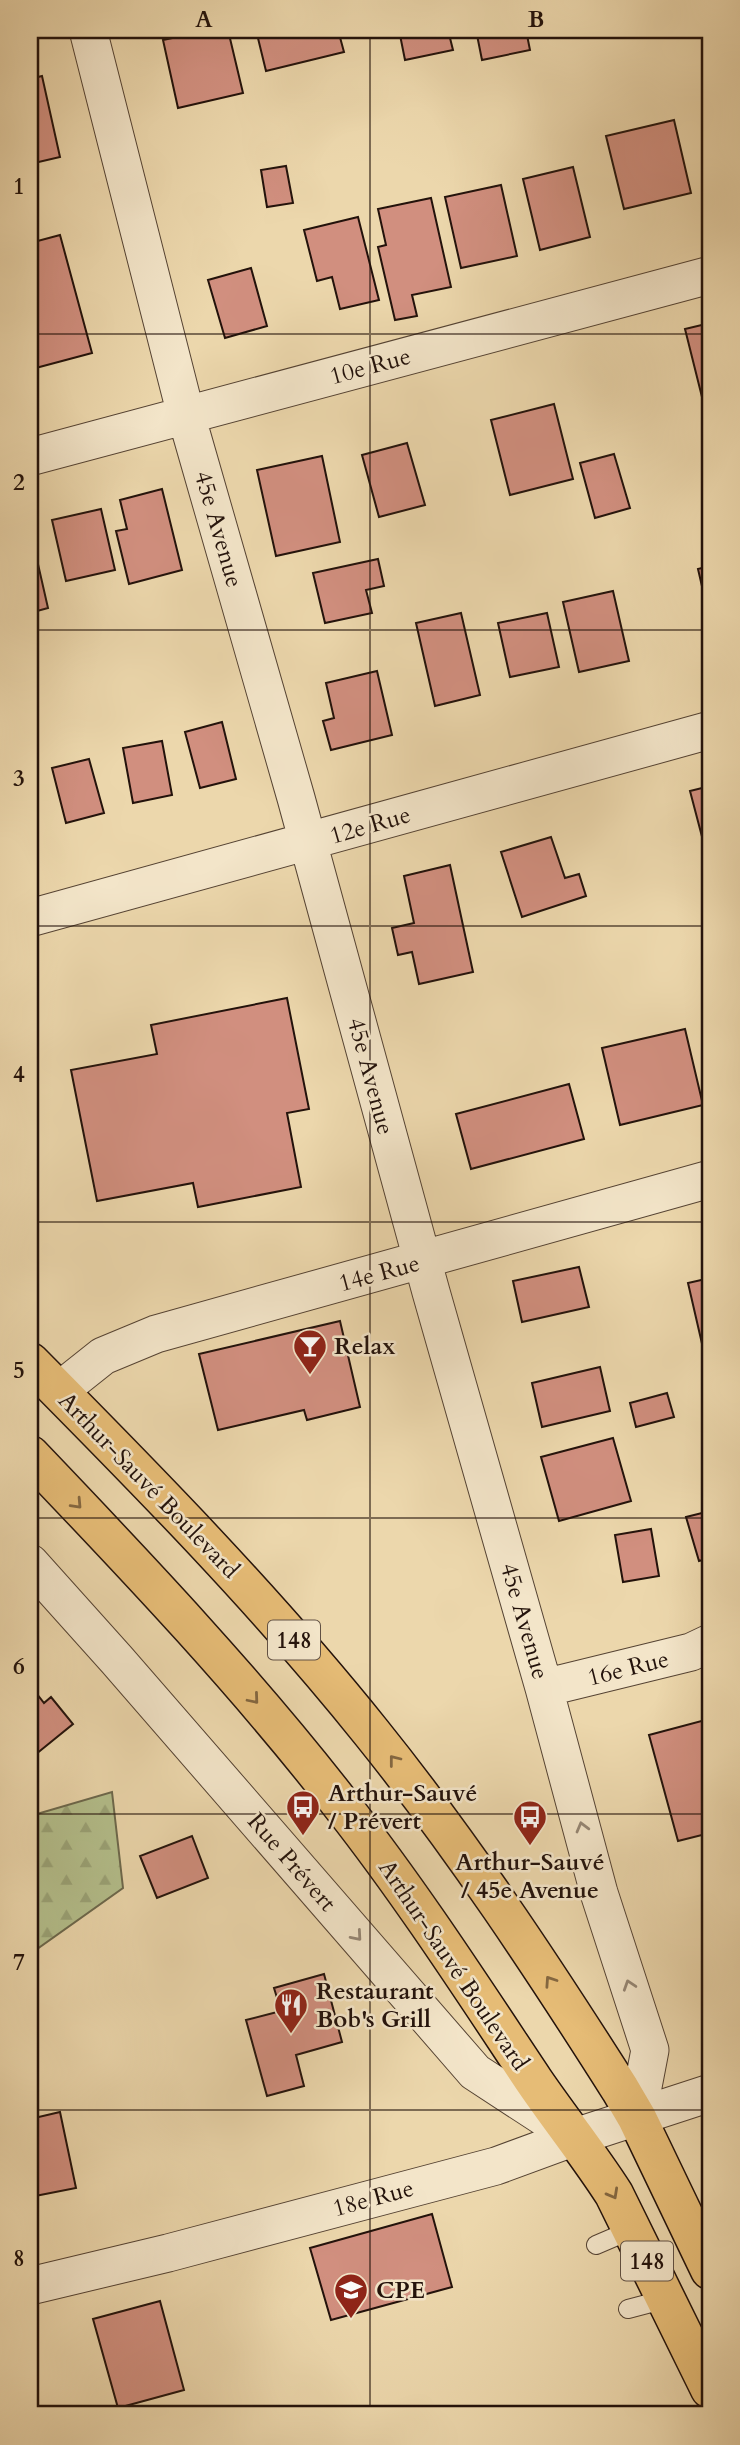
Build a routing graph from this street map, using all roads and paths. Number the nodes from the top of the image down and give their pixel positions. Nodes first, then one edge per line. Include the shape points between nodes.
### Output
1 (88, 30) edge
2 (710, 275) edge
3 (186, 415) junction
4 (30, 457) edge
5 (710, 730) edge
6 (308, 842) junction
7 (30, 918) edge
8 (710, 1179) edge
9 (422, 1261) junction
10 (30, 1362) edge
11 (59, 1391) junction
12 (30, 1455) edge
13 (30, 1563) edge
14 (710, 1643) edge
15 (544, 1688) junction
16 (710, 2093) edge
17 (638, 2118) junction
18 (575, 2137) junction
19 (631, 2230) junction
20 (596, 2245) dead end
21 (710, 2270) edge
22 (30, 2286) edge
23 (666, 2299) junction
24 (628, 2309) dead end
25 (710, 2389) edge

1 - 3 street, 45e Avenue
2 - 3 street, 10e Rue
3 - 4 street, 10e Rue
3 - 6 street, 45e Avenue
5 - 6 street, 12e Rue
6 - 7 street, 12e Rue
6 - 9 street, 45e Avenue
8 - 9 street, 14e Rue
9 - 11 street, 14e Rue via 156,1335 103,1356
9 - 15 street, 45e Avenue
10 - 11 main road, Arthur-Sauvé Boulevard / 148
17 -> 11 main road, Arthur-Sauvé Boulevard / 148 via 465,1854 385,1749 234,1573
12 -> 18 main road, Arthur-Sauvé Boulevard / 148 via 210,1648 342,1805 426,1918
13 -> 18 street, Rue Prévert via 475,2072
14 - 15 street, 16e Rue via 691,1652
17 -> 15 street, 45e Avenue via 650,2050 599,1893
16 - 17 street, 18e Rue
17 - 18 street, 18e Rue
17 - 21 main road, Arthur-Sauvé Boulevard / 148
18 -> 19 main road, Arthur-Sauvé Boulevard / 148 via 614,2194
18 - 22 street, 18e Rue via 496,2166
19 - 20 lane
19 - 23 main road, Arthur-Sauvé Boulevard / 148
23 - 24 lane
23 - 25 main road, Arthur-Sauvé Boulevard / 148

